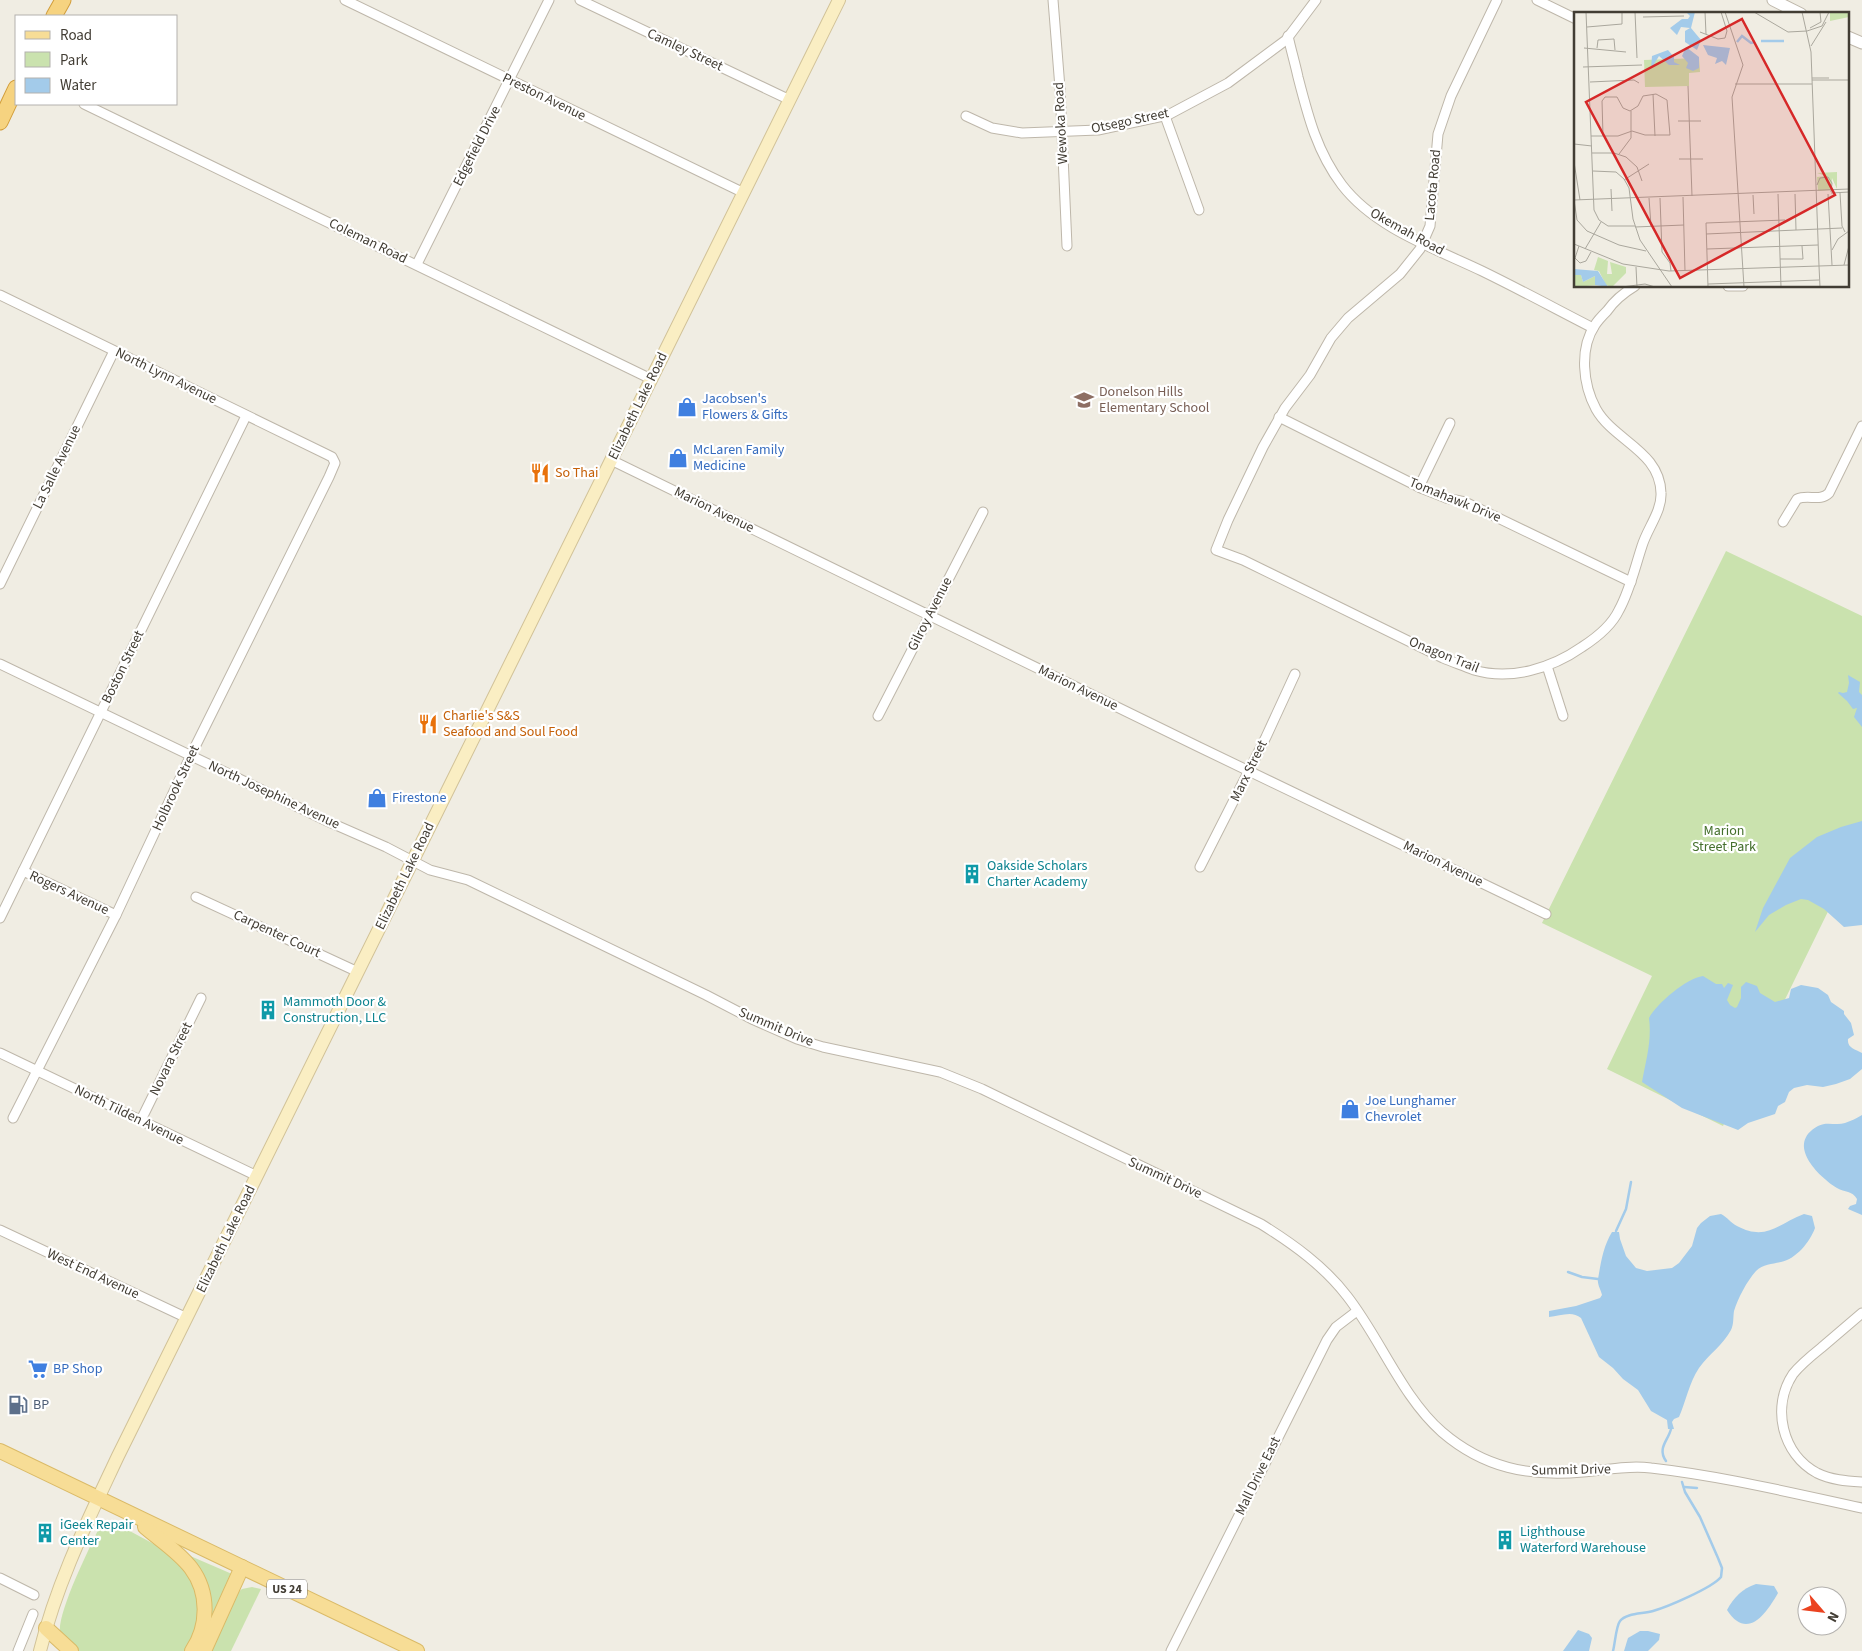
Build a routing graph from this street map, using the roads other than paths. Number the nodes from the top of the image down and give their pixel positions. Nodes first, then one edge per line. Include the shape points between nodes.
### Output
1 (63, 0) edge
2 (345, 0) edge
3 (549, 0) edge
4 (580, 0) edge
5 (839, 0) edge
6 (1053, 0) edge
7 (1316, 0) edge
8 (1497, 0) edge
9 (1536, 0) edge
10 (1773, 0) edge
11 (1797, 12) edge
12 (55, 15) edge
13 (1574, 18) edge
14 (1288, 36) junction
15 (1850, 38) edge
16 (1862, 43) edge
17 (510, 80) junction
18 (15, 90) edge
19 (790, 100) junction
20 (86, 105) edge
21 (966, 116) dead end
22 (1165, 116) junction
23 (0, 122) edge
24 (1062, 132) junction
25 (744, 193) junction
26 (1199, 210) dead end
27 (1423, 243) junction
28 (1068, 246) dead end
29 (417, 264) junction
30 (1632, 288) edge
31 (0, 295) edge
32 (1593, 328) junction
33 (114, 350) junction
34 (652, 379) junction
35 (246, 416) junction
36 (1280, 417) junction
37 (1450, 423) dead end
38 (1862, 426) edge
39 (332, 457) joint
40 (611, 460) junction
41 (1420, 486) junction
42 (983, 512) dead end
43 (1783, 522) dead end
44 (1631, 582) junction
45 (0, 584) edge
46 (930, 615) junction
47 (0, 664) edge
48 (1548, 666) junction
49 (1296, 674) dead end
50 (101, 713) junction
51 (878, 716) dead end
52 (1563, 716) dead end
53 (191, 755) junction
54 (1249, 771) junction
55 (412, 861) junction
56 (1200, 867) dead end
57 (23, 871) junction
58 (196, 897) dead end
59 (1546, 914) dead end
60 (116, 915) junction
61 (0, 918) edge
62 (358, 972) junction
63 (201, 998) dead end
64 (0, 1053) edge
65 (36, 1070) junction
66 (13, 1118) dead end
67 (141, 1120) junction
68 (257, 1176) junction
69 (0, 1230) edge
70 (1357, 1311) junction
71 (1862, 1313) edge
72 (187, 1318) junction
73 (0, 1451) edge
74 (1862, 1482) edge
75 (98, 1498) junction
76 (1862, 1508) edge
77 (132, 1515) junction
78 (242, 1567) junction
79 (0, 1578) edge
80 (34, 1595) dead end
81 (33, 1614) dead end
82 (46, 1628) junction
83 (18, 1651) edge
84 (40, 1651) edge
85 (71, 1651) edge
86 (192, 1651) edge
87 (204, 1651) edge
88 (417, 1651) edge
89 (1170, 1651) edge

1 - 12 highway
2 - 17 street, Preston Avenue
3 - 17 street, Edgefield Drive
4 - 19 street, Camley Street
5 - 19 main road, Elizabeth Lake Road
6 - 24 street, Wewoka Road
7 - 14 street, Otsego Street
8 - 27 street, Lacota Road via 1451,96 1438,134 1430,226
9 - 13 street
10 - 11 street
14 - 22 street, Otsego Street via 1228,83
14 - 27 street, Okemah Road via 1310,122 1328,164 1342,185 1369,213
15 - 16 street
17 - 25 street, Preston Avenue
17 - 29 street, Edgefield Drive
18 - 23 highway
19 - 25 main road, Elizabeth Lake Road
20 - 29 street, Coleman Road
21 - 24 street, Otsego Street via 992,128 1022,133
22 - 24 street, Otsego Street via 1098,130
22 - 26 street
24 - 28 street, Wewoka Road
25 - 34 main road, Elizabeth Lake Road
27 - 32 street, Okemah Road
27 - 36 street, Lacota Road via 1400,274 1348,318 1331,338
29 - 34 street, Coleman Road
30 - 32 street, Onagon Trail via 1612,304
31 - 33 street, North Lynn Avenue
32 - 44 street, Onagon Trail via 1586,347 1585,378 1596,409 1612,428 1651,462 1660,480 1662,495
33 - 35 street, North Lynn Avenue
33 - 45 street, La Salle Avenue
34 - 40 main road, Elizabeth Lake Road
35 - 39 street, North Lynn Avenue
35 - 50 street, Boston Street
36 - 41 street, Tomahawk Drive
36 - 48 street, Onagon Trail via 1216,550 1243,560 1442,658 1476,670 1519,672
37 - 41 street
38 - 43 street via 1829,493 1822,498 1797,499
39 - 53 street, Holbrook Street via 335,463 329,477
40 - 46 street, Marion Avenue
40 - 55 main road, Elizabeth Lake Road
41 - 44 street, Tomahawk Drive via 1446,498 1465,502
42 - 46 street, Gilroy Avenue
44 - 48 street, Onagon Trail via 1619,612 1604,630 1568,657
46 - 51 street, Gilroy Avenue
46 - 54 street, Marion Avenue
47 - 50 street, North Josephine Avenue
48 - 52 street
49 - 54 street, Marx Street
50 - 53 street, North Josephine Avenue
50 - 57 street, Boston Street
53 - 55 street, North Josephine Avenue
53 - 60 street, Holbrook Street
54 - 56 street, Marx Street
54 - 59 street, Marion Avenue
55 - 62 main road, Elizabeth Lake Road
55 - 70 street, Summit Drive via 430,870 468,880 797,1039 823,1048 940,1072 982,1089 1261,1224 1321,1268
57 - 60 street, Rogers Avenue
57 - 61 street, Boston Street
58 - 62 street, Carpenter Court
60 - 65 street, Holbrook Street
62 - 68 main road, Elizabeth Lake Road
63 - 67 street, Novara Street
64 - 65 street, North Tilden Avenue
65 - 66 street, Holbrook Street
65 - 67 street, North Tilden Avenue
67 - 68 street, North Tilden Avenue
68 - 72 main road, Elizabeth Lake Road
69 - 72 street, West End Avenue
70 - 76 street, Summit Drive via 1428,1418 1459,1445 1496,1464 1527,1472 1548,1473 1648,1467 1736,1481
70 - 89 street, Mall Drive East via 1336,1327 1327,1340
71 - 74 street via 1798,1368 1784,1392 1781,1412 1787,1439 1804,1464 1831,1478
72 - 75 main road, Elizabeth Lake Road
73 - 75 main road, US 24
75 - 77 main road, US 24
75 - 82 main road, Elizabeth Lake Road via 63,1577
77 - 78 main road, US 24
77 - 86 main road via 185,1561 198,1580 204,1599 204,1619
78 - 87 main road
78 - 88 main road, US 24
79 - 80 street
81 - 83 street
82 - 84 main road, Elizabeth Lake Road
82 - 85 main road

